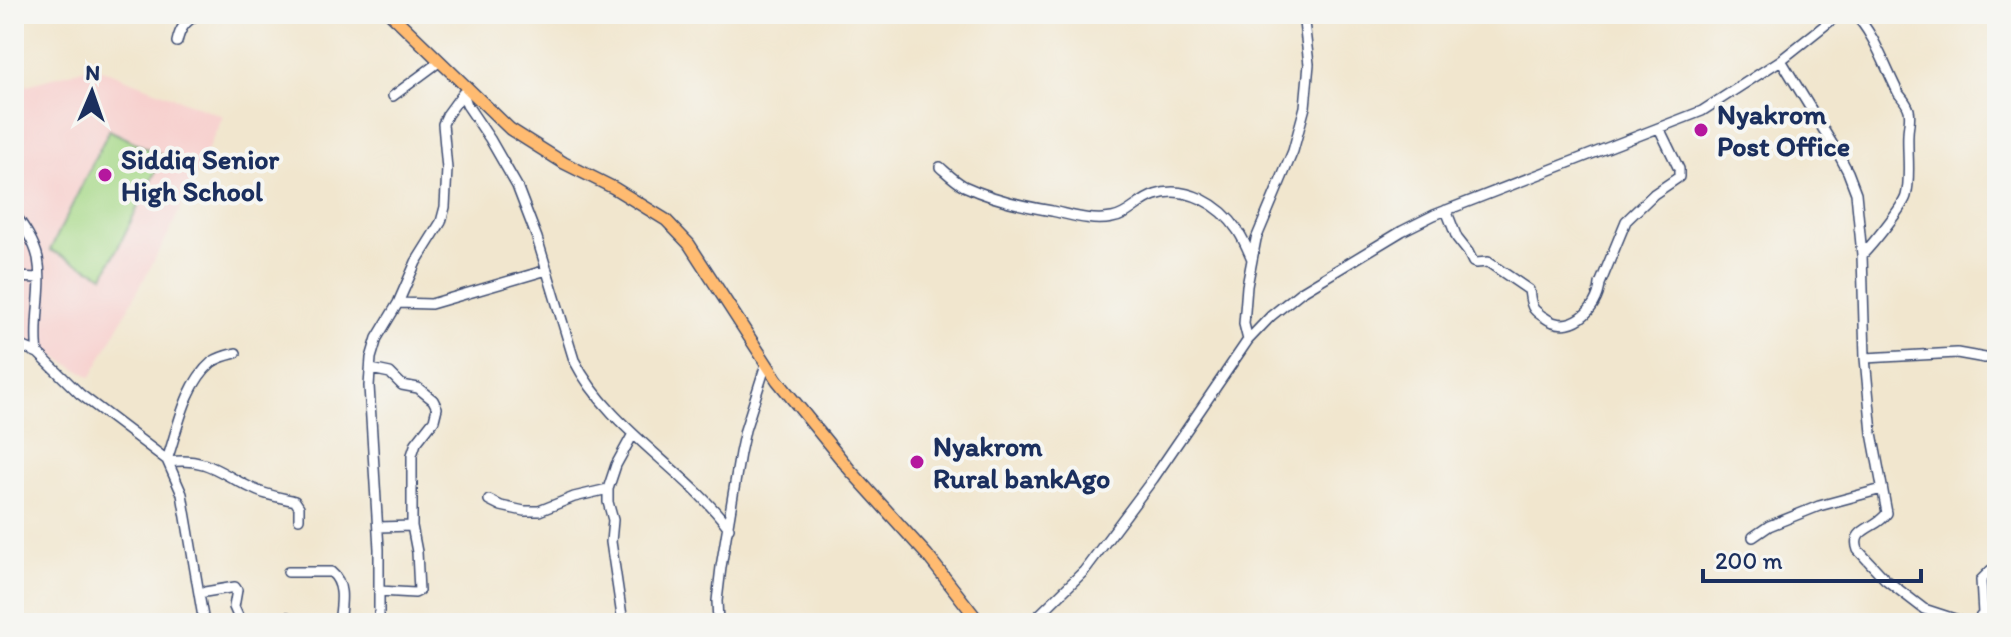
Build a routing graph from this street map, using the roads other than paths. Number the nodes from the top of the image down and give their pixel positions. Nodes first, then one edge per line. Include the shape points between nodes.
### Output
1 (198, 14) edge
2 (391, 14) edge
3 (1303, 14) edge
4 (1839, 14) edge
5 (1854, 14) edge
6 (177, 42) dead end
7 (1781, 60) junction
8 (439, 62) junction
9 (464, 90) junction
10 (393, 96) dead end
11 (1659, 128) junction
12 (940, 167) dead end
13 (1446, 210) junction
14 (14, 213) edge
15 (1862, 255) junction
16 (1252, 259) junction
17 (547, 270) junction
18 (14, 277) edge
19 (39, 278) junction
20 (398, 303) junction
21 (1248, 340) junction
22 (14, 343) edge
23 (38, 353) junction
24 (236, 353) dead end
25 (1865, 358) junction
26 (1985, 358) dead end
27 (766, 364) junction
28 (371, 369) junction
29 (633, 434) junction
30 (168, 461) junction
31 (608, 489) junction
32 (1882, 489) junction
33 (489, 500) dead end
34 (299, 519) dead end
35 (412, 526) junction
36 (379, 527) junction
37 (729, 528) junction
38 (1753, 537) dead end
39 (1997, 567) edge
40 (288, 572) dead end
41 (379, 591) junction
42 (199, 593) junction
43 (1997, 611) edge
44 (1983, 614) junction
45 (977, 620) edge
46 (204, 623) edge
47 (241, 623) edge
48 (339, 623) edge
49 (379, 623) edge
50 (623, 623) edge
51 (718, 623) edge
52 (950, 623) edge
53 (1031, 623) edge
54 (1967, 623) edge
55 (1975, 623) edge

1 - 6 street via 180,29
2 - 8 main road
3 - 16 street via 1309,64 1305,107
4 - 7 street
5 - 15 street via 1887,66 1910,118 1906,196
7 - 11 street via 1702,111
7 - 15 street via 1848,172 1856,193
8 - 9 main road
8 - 10 street
9 - 17 street via 467,105 517,186
9 - 20 street via 443,124 447,169 441,222
9 - 27 main road via 527,141 666,220 689,244
11 - 13 street
11 - 13 street via 1679,177 1626,221 1599,296 1576,321 1549,321 1533,308 1529,290 1488,262 1473,262
12 - 16 street via 963,185 1005,202 1077,217 1117,218 1154,195 1191,194 1224,214
13 - 21 street via 1301,292
14 - 19 street via 34,245
15 - 25 street
16 - 21 street via 1244,324
17 - 20 street via 431,304
17 - 29 street via 583,378
18 - 19 street
19 - 23 street
20 - 28 street via 377,338
21 - 53 street via 1084,571
22 - 23 street
23 - 30 street via 80,394
24 - 30 street via 213,362 198,378
25 - 26 street via 1957,353
25 - 32 street
27 - 37 street via 745,430
27 - 45 main road
28 - 35 street via 418,388 437,408 413,449
28 - 36 street
29 - 31 street
29 - 37 street
30 - 34 street via 209,465 260,492 295,501
30 - 42 street via 182,494
31 - 33 street via 539,511
31 - 50 street
32 - 38 street via 1819,506
32 - 54 street via 1887,513 1856,538 1858,550 1924,609
35 - 36 street
35 - 41 street via 419,591
36 - 41 street
37 - 51 street
39 - 44 street via 1981,580
40 - 48 street via 335,575 341,586
41 - 49 street
42 - 46 street
42 - 47 street via 235,587 234,607
43 - 44 street
44 - 55 street
45 - 52 street

